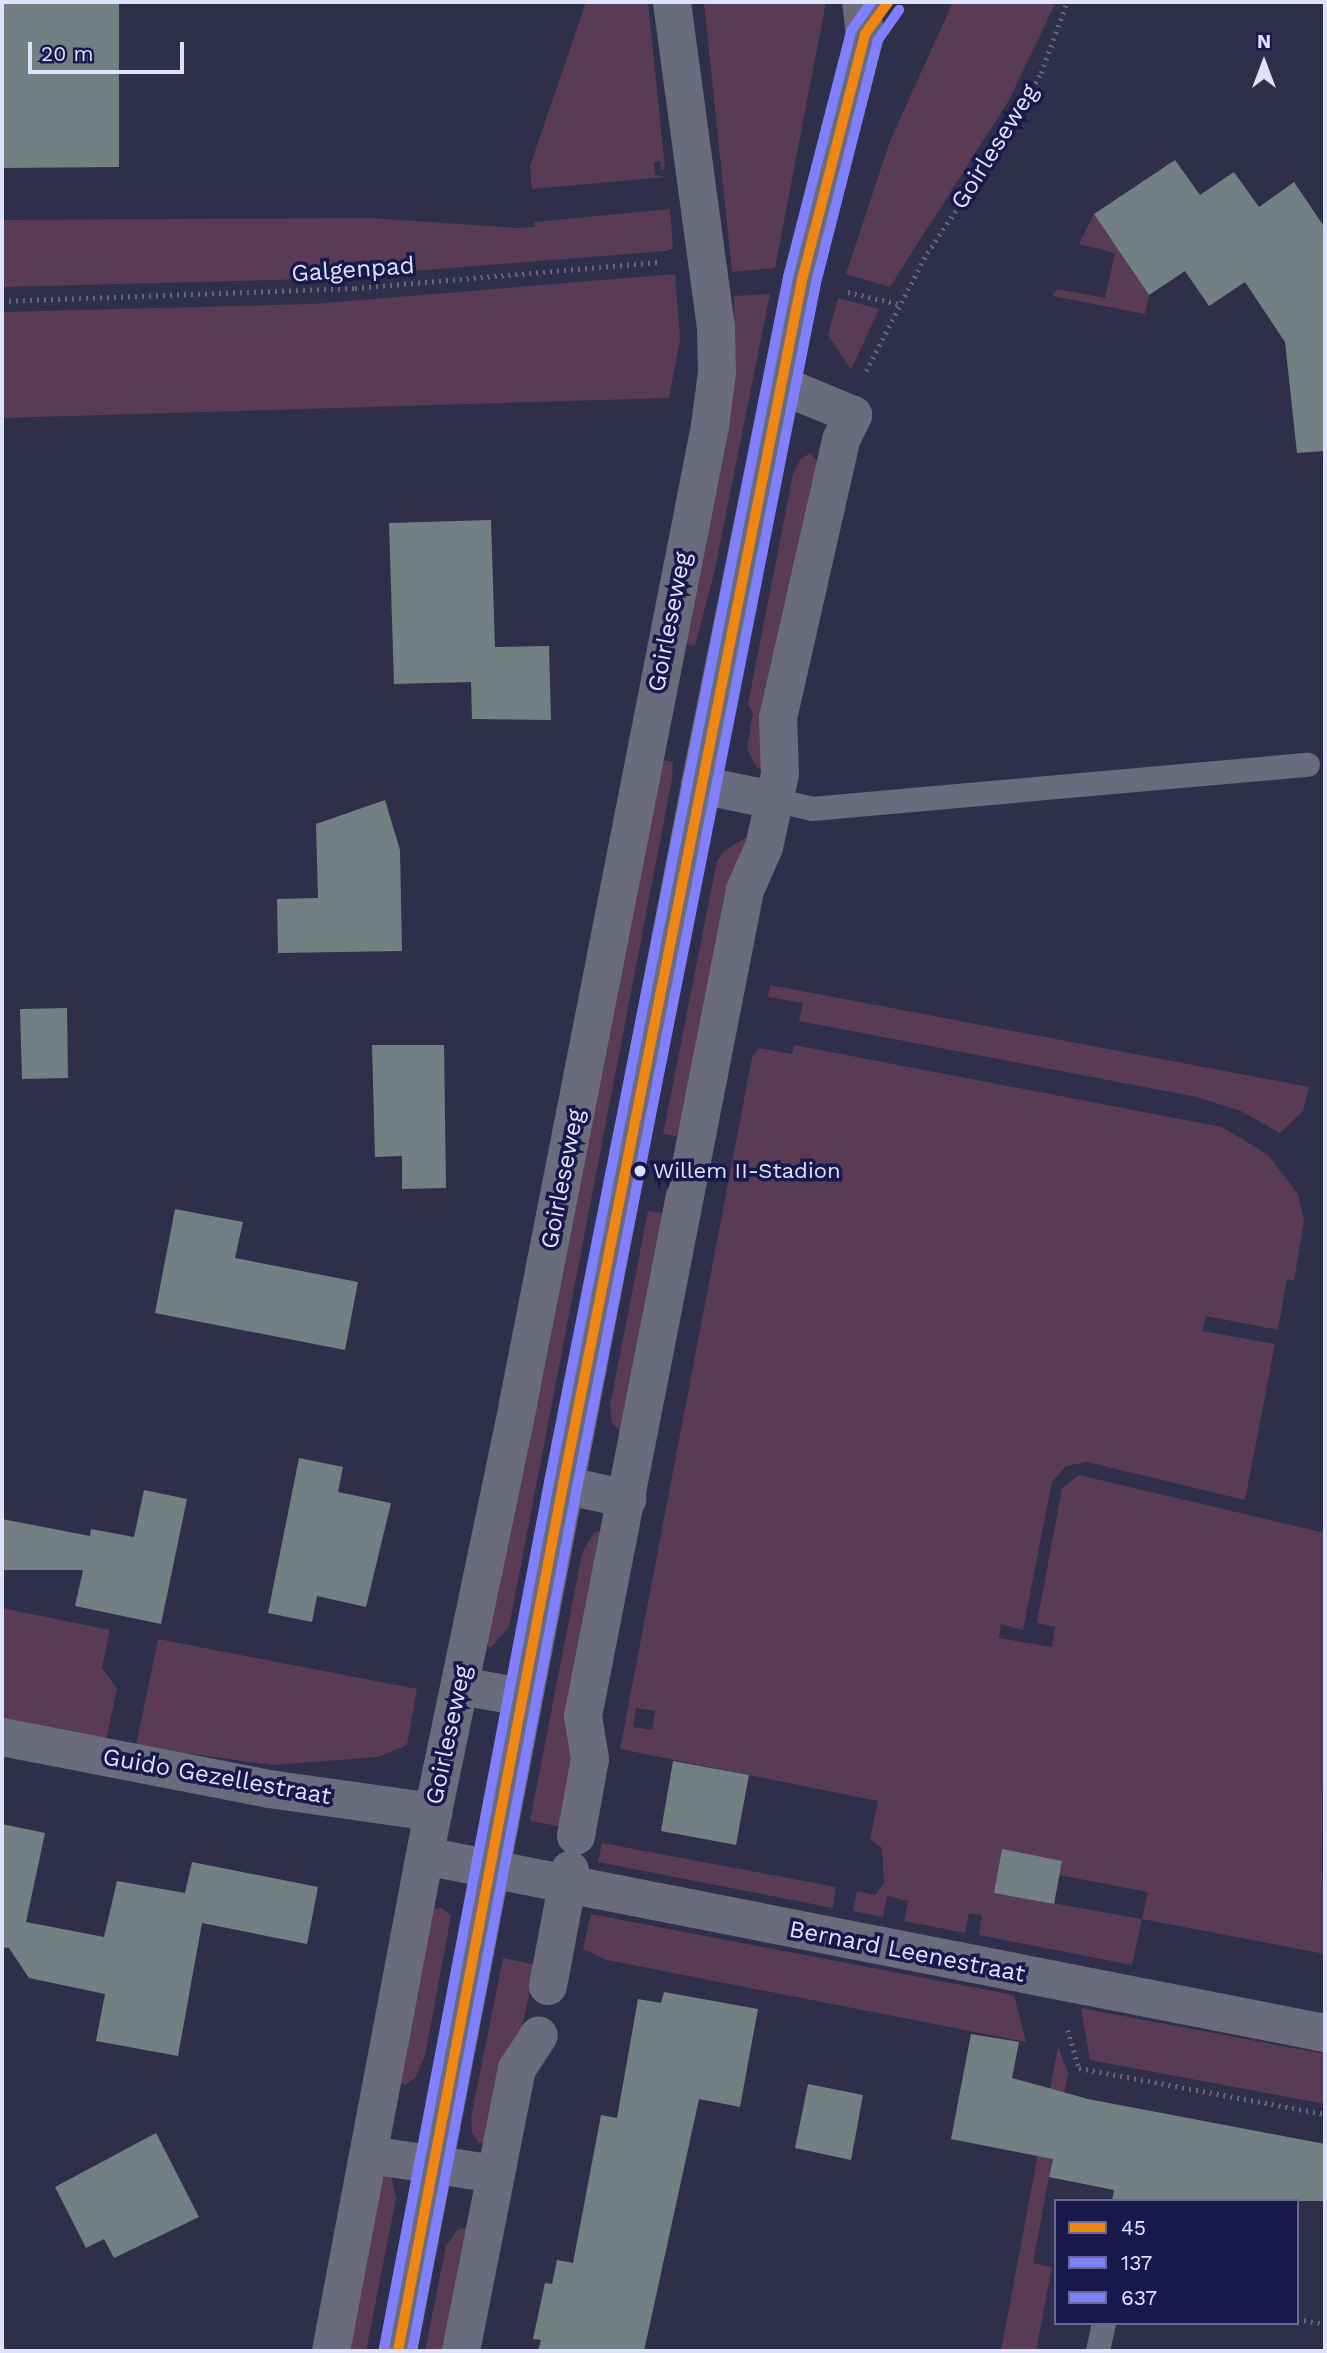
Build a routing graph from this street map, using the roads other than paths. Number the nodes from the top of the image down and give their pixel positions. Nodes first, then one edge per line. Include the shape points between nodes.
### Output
1 (672, 2) edge
2 (888, 2) edge
3 (863, 18) edge
4 (783, 386) junction
5 (1308, 765) dead end
6 (700, 785) junction
7 (774, 800) junction
8 (563, 1485) junction
9 (627, 1499) junction
10 (460, 1686) junction
11 (523, 1697) junction
12 (2, 1737) edge
13 (433, 1812) junction
14 (425, 1856) junction
15 (571, 1864) junction
16 (489, 1868) junction
17 (548, 1986) dead end
18 (1325, 2033) edge
19 (539, 2035) dead end
20 (370, 2154) junction
21 (434, 2165) junction
22 (496, 2175) junction
23 (1104, 2325) edge
24 (331, 2351) edge
25 (397, 2351) edge
26 (461, 2351) edge
27 (1098, 2351) edge

1 - 10 street, Goirleseweg via 717,373
2 - 3 street
3 - 4 street via 802,281
4 - 6 street
4 - 7 street via 853,415 841,440 778,718 780,774
5 - 7 lane via 812,809
6 - 7 street
6 - 8 street
7 - 9 street via 764,847 745,890
8 - 9 street
8 - 11 street
9 - 15 street via 583,1716 590,1759
10 - 11 street
10 - 13 street, Goirleseweg
11 - 16 street
12 - 13 street, Guido Gezellestraat via 269,1788
13 - 14 street, Goirleseweg
14 - 16 street, Bernard Leenestraat
14 - 20 street, Goirleseweg
15 - 16 street, Bernard Leenestraat
15 - 17 street
15 - 18 street, Bernard Leenestraat via 1074,1984
16 - 21 street
19 - 22 street via 517,2069
20 - 21 street
20 - 24 street, Goirleseweg
21 - 22 street
21 - 25 street
22 - 26 street
23 - 27 lane

